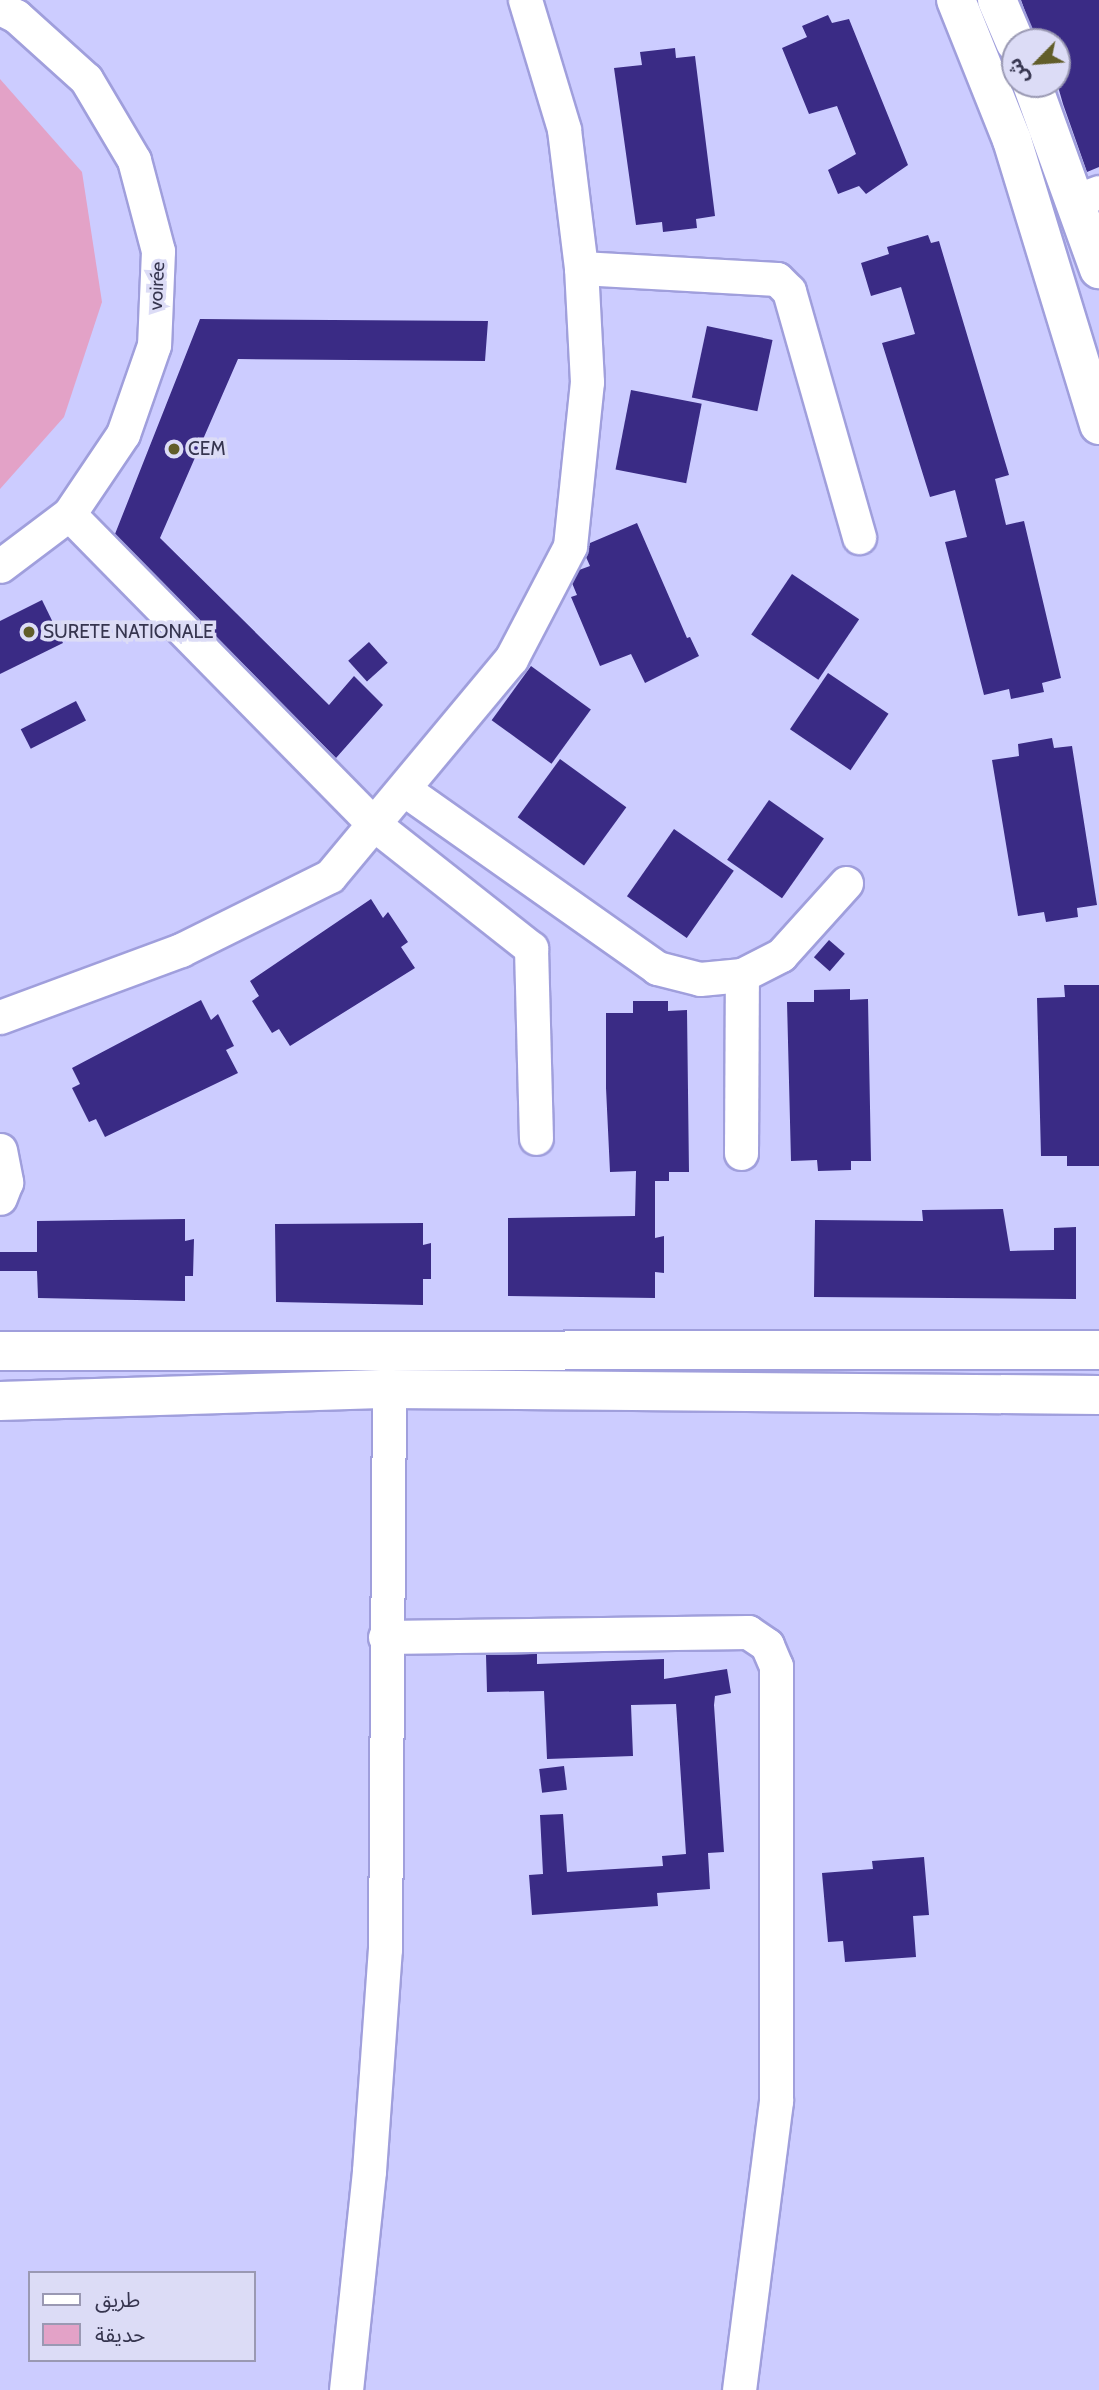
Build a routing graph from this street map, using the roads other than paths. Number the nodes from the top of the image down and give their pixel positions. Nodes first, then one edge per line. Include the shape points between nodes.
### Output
1 (525, 0) edge
2 (956, 0) edge
3 (997, 0) edge
4 (0, 8) edge
5 (1009, 28) edge
6 (1039, 98) edge
7 (1088, 196) edge
8 (581, 268) junction
9 (1099, 270) edge
10 (1099, 425) edge
11 (69, 514) junction
12 (859, 537) dead end
13 (0, 566) edge
14 (405, 790) junction
15 (375, 825) junction
16 (846, 883) dead end
17 (741, 975) junction
18 (0, 1017) edge
19 (536, 1138) dead end
20 (0, 1150) edge
21 (741, 1153) dead end
22 (2, 1189) edge
23 (1099, 1350) edge
24 (0, 1351) edge
25 (389, 1389) junction
26 (1099, 1395) edge
27 (0, 1401) edge
28 (384, 1637) junction
29 (346, 2390) edge
30 (739, 2390) edge

1 - 8 street via 564,128
2 - 10 main road via 1012,140
3 - 5 main road
4 - 11 street, voirée via 16,16 86,79 134,160 158,251 154,345 123,434
6 - 7 main road
7 - 9 main road
8 - 12 street via 777,279 789,291
8 - 14 street via 587,382 570,546 512,659
11 - 13 street, voirée
11 - 15 street
14 - 15 street
14 - 17 street via 657,968 700,979
15 - 18 street via 330,876 181,950
15 - 19 street via 531,948
16 - 17 street via 781,955
17 - 21 street
20 - 22 street
23 - 24 main road
25 - 26 main road
25 - 27 main road
25 - 28 street
28 - 29 street via 386,1949
28 - 30 street via 748,1632 767,1645 776,1666 776,2101

